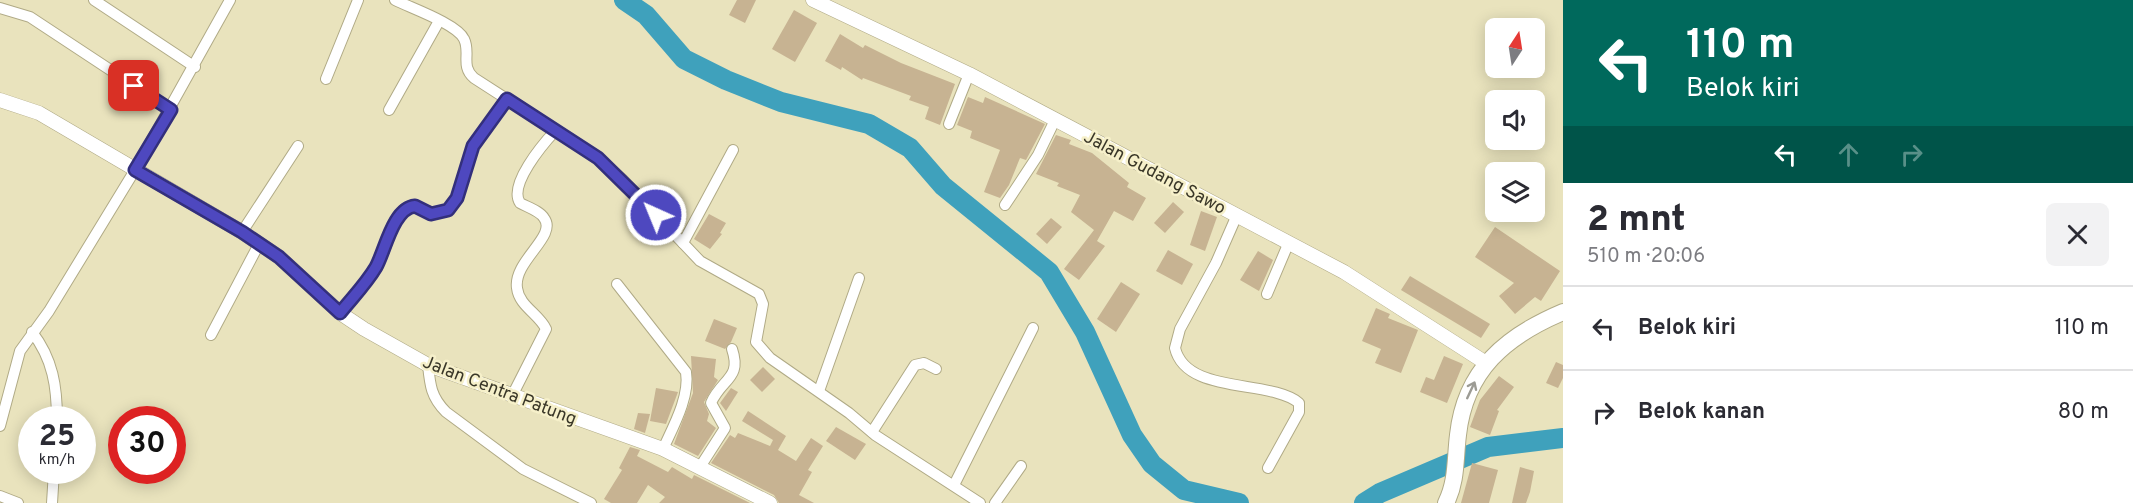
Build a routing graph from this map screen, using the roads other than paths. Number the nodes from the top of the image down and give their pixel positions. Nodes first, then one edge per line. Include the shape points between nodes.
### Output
1 (94, 0) edge
2 (230, 0) edge
3 (358, 0) edge
4 (395, 0) edge
5 (813, 0) edge
6 (0, 8) edge
7 (440, 21) junction
8 (195, 67) junction
9 (969, 74) junction
10 (326, 79) dead end
11 (507, 99) junction
12 (0, 100) edge
13 (171, 110) junction
14 (389, 110) dead end
15 (1055, 120) junction
16 (949, 124) dead end
17 (555, 131) junction
18 (298, 146) dead end
19 (733, 150) dead end
20 (135, 170) junction
21 (1005, 205) dead end
22 (1237, 215) junction
23 (242, 232) junction
24 (1288, 242) junction
25 (683, 243) junction
26 (259, 244) junction
27 (859, 278) dead end
28 (617, 284) dead end
29 (1267, 294) dead end
30 (1563, 312) edge
31 (340, 313) junction
32 (1033, 328) dead end
33 (32, 332) junction
34 (211, 335) dead end
35 (732, 349) dead end
36 (1486, 363) junction
37 (428, 365) junction
38 (936, 369) dead end
39 (819, 392) junction
40 (513, 394) junction
41 (57, 406) edge
42 (0, 426) edge
43 (872, 432) junction
44 (663, 449) junction
45 (1021, 466) dead end
46 (700, 467) junction
47 (1268, 468) dead end
48 (53, 484) edge
49 (954, 485) junction
50 (0, 496) edge
51 (18, 503) edge
52 (52, 503) edge
53 (591, 503) edge
54 (770, 503) edge
55 (980, 503) edge
56 (995, 503) edge
57 (1446, 503) edge

1 - 8 street
2 - 8 street
3 - 10 street
4 - 7 street
5 - 9 street, Jalan Gudang Sawo
6 - 13 street via 30,16
7 - 11 street via 464,39 468,73
7 - 14 street
8 - 13 street
9 - 15 street, Jalan Gudang Sawo
9 - 16 street
11 - 17 street
11 - 31 street via 473,146 457,198 448,210 431,214 415,206 403,212 375,269
12 - 20 street, Jalan Centra Patung via 39,113
13 - 20 street
15 - 21 street via 1038,156
15 - 22 street, Jalan Gudang Sawo
17 - 25 street via 598,158 622,179
17 - 40 street via 531,158 518,194 520,203 544,217 546,223 543,238 520,265 516,286 523,303 546,329
18 - 23 street
19 - 25 street
20 - 23 street, Jalan Centra Patung
20 - 33 street via 49,311
22 - 24 street, Jalan Gudang Sawo
22 - 47 street via 1175,346 1184,364 1206,376 1280,394 1299,403 1299,412
23 - 26 street, Jalan Centra Patung
24 - 29 street
24 - 36 street, Jalan Gudang Sawo via 1344,272
25 - 39 street via 700,261 759,294 763,304 756,342 770,358
26 - 31 street, Jalan Centra Patung via 279,257
26 - 34 street
27 - 39 street
28 - 44 street via 686,372 682,399
30 - 36 main road via 1510,339
31 - 37 street, Jalan Centra Patung
32 - 49 street
33 - 41 street via 53,372
33 - 42 street via 20,351
35 - 46 street via 736,369 711,403 726,428
57 -> 36 main road via 1457,469 1456,446 1466,401
37 - 40 street, Jalan Centra Patung
37 - 53 street via 430,387 446,412 523,469
38 - 43 street via 924,363 915,365
39 - 43 street
40 - 44 street, Jalan Centra Patung
43 - 49 street
44 - 46 street, Jalan Centra Patung
45 - 56 street
46 - 54 street, Jalan Centra Patung
48 - 52 street
49 - 55 street
50 - 51 street

